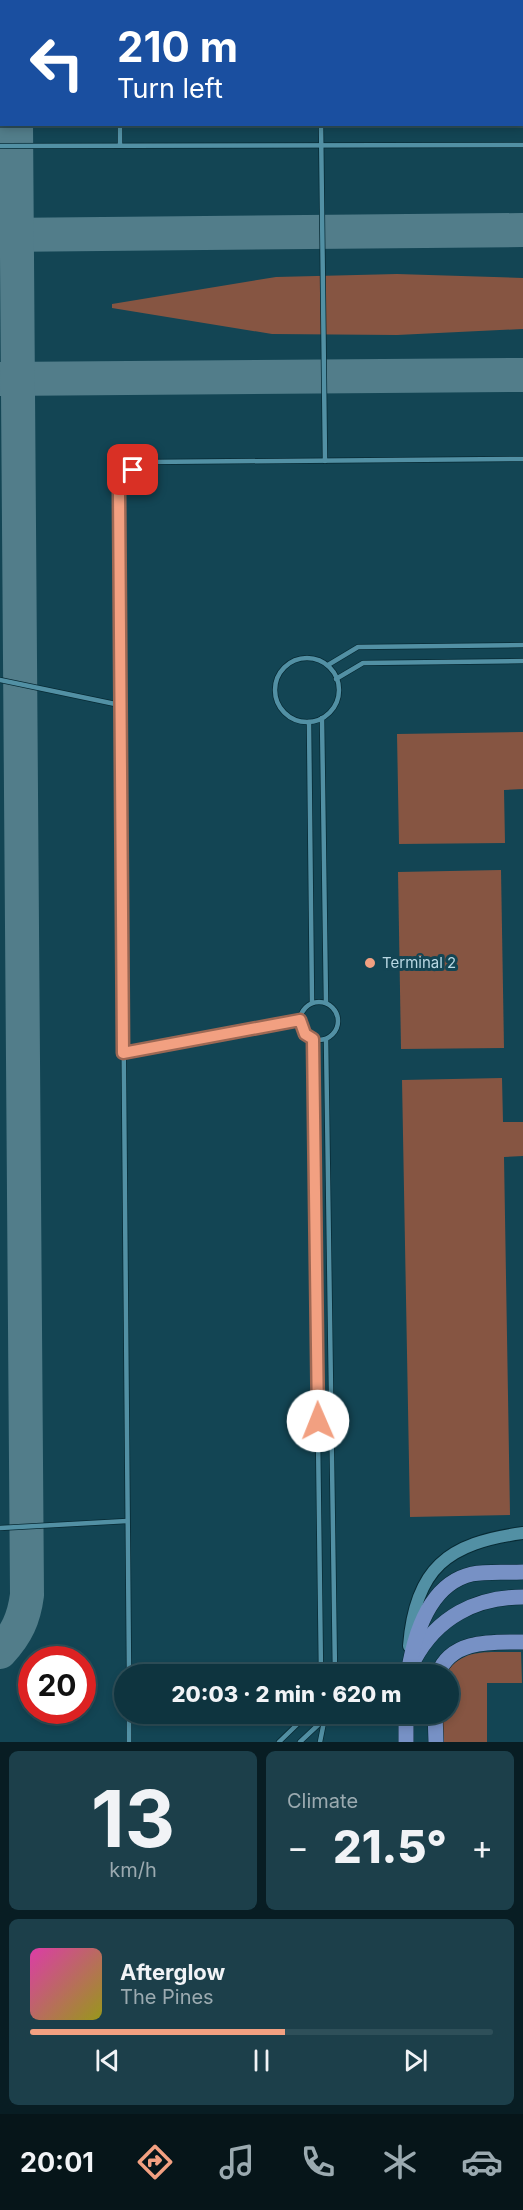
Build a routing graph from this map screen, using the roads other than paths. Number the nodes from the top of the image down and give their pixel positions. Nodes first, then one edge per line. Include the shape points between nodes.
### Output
1 (120, 126) edge
2 (321, 126) edge
3 (322, 145) junction
4 (523, 145) edge
5 (0, 146) edge
6 (120, 146) junction
7 (523, 459) edge
8 (325, 461) junction
9 (523, 645) edge
10 (523, 661) edge
11 (328, 665) junction
12 (336, 679) junction
13 (0, 680) edge
14 (120, 705) junction
15 (322, 718) junction
16 (309, 722) junction
17 (312, 1003) junction
18 (326, 1003) junction
19 (300, 1020) junction
20 (313, 1039) junction
21 (327, 1039) junction
22 (123, 1053) junction
23 (127, 1521) junction
24 (0, 1528) edge
25 (523, 1533) edge
26 (523, 1572) edge
27 (523, 1597) edge
28 (523, 1642) edge
29 (129, 1664) edge
30 (321, 1664) edge
31 (335, 1664) edge
32 (409, 1664) edge
33 (410, 1664) edge
34 (413, 1664) edge
35 (446, 1664) edge
36 (129, 1724) edge
37 (298, 1724) edge
38 (319, 1724) edge
39 (323, 1724) edge
40 (406, 1724) edge
41 (435, 1724) edge
42 (129, 1742) edge
43 (279, 1742) edge
44 (300, 1742) edge
45 (320, 1742) edge
46 (406, 1742) edge
47 (436, 1742) edge

1 - 6 lane
2 - 3 lane
3 - 4 lane
3 - 6 lane
3 - 8 lane
5 - 6 lane
7 - 8 lane
8 - 14 lane via 146,462 123,479 119,492
9 - 11 lane via 358,647
10 - 12 lane via 363,663
11 - 12 lane
11 - 16 lane via 315,659 300,659 282,670 276,683 276,698 284,712 297,721
12 - 15 lane via 336,702
13 - 14 lane
14 - 22 lane
15 - 16 lane
15 - 18 lane
16 - 17 lane
17 - 18 lane
17 - 19 lane via 303,1010
18 - 21 lane via 335,1010 339,1022
19 - 20 lane via 305,1034
19 - 22 lane
20 - 21 lane
20 - 30 lane
21 - 31 lane
22 - 23 lane
23 - 24 lane
23 - 29 lane
25 - 32 main road via 470,1546 448,1555 437,1566 414,1606
26 - 33 main road via 474,1574 447,1586 419,1628
27 - 34 main road via 486,1600 459,1612 428,1638
28 - 35 main road via 481,1642 463,1647
36 - 42 lane
37 - 43 lane
38 - 44 lane
39 - 45 lane
40 - 46 main road
41 - 47 main road

